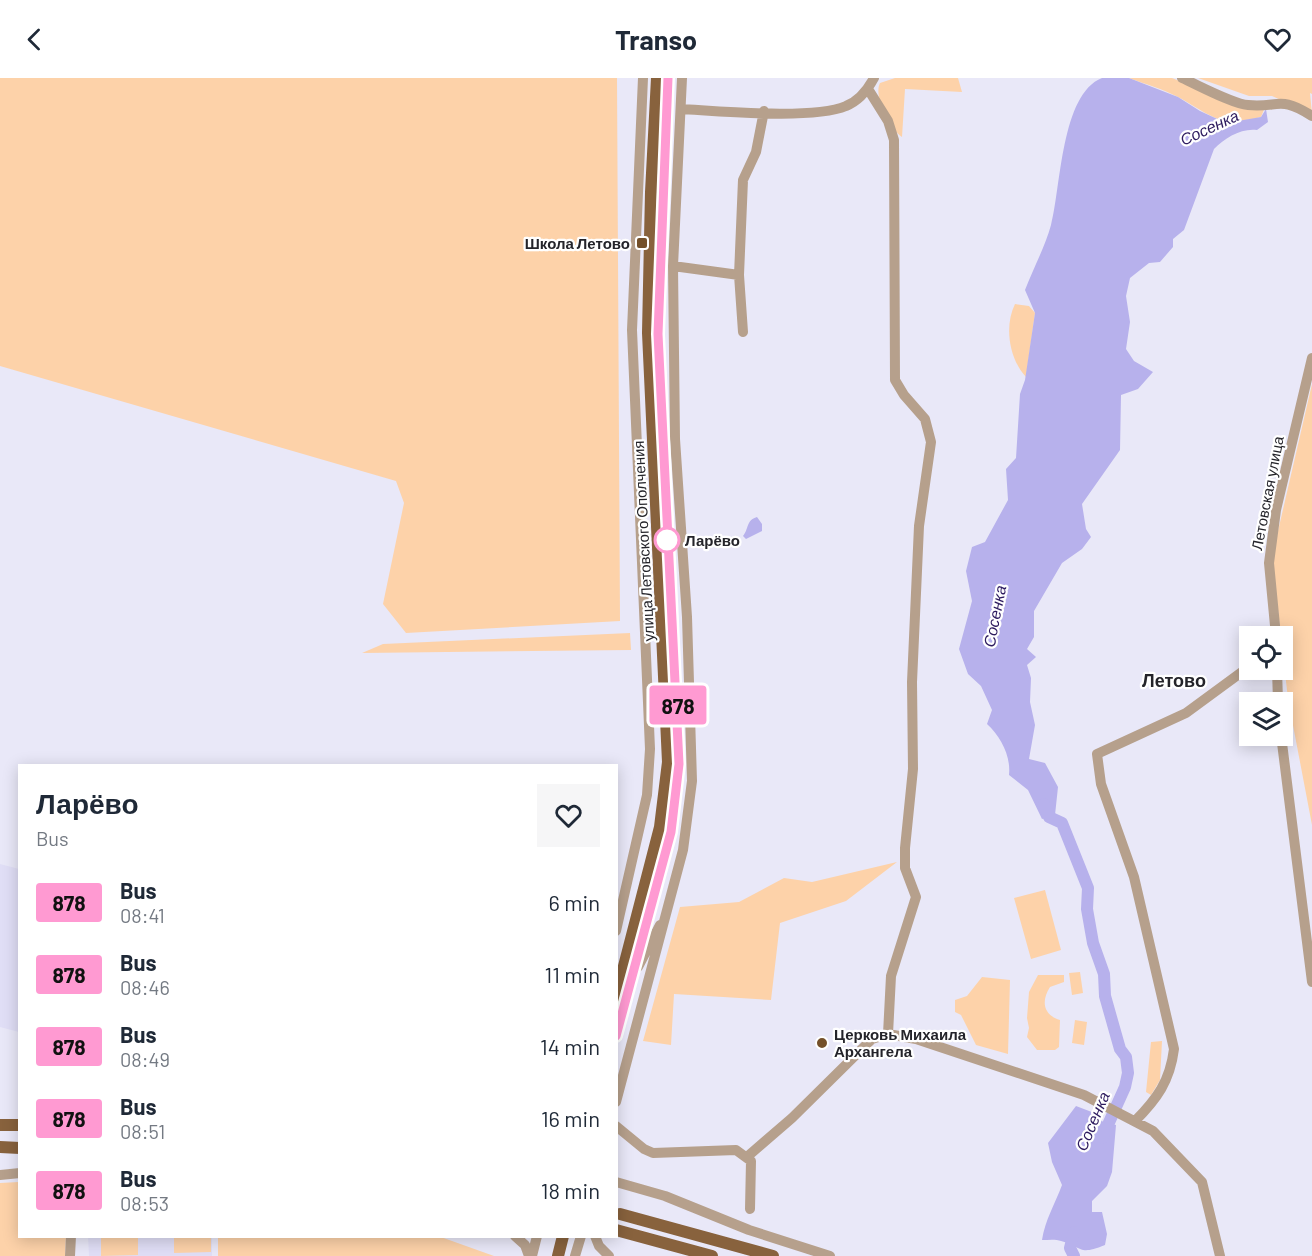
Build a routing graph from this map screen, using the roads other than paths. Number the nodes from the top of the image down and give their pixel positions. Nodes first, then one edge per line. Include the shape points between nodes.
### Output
1 (643, 78) edge
2 (657, 78) edge
3 (668, 78) edge
4 (682, 78) edge
5 (874, 78) edge
6 (1182, 78) edge
7 (868, 89) junction
8 (681, 109) junction
9 (764, 111) junction
10 (1312, 116) edge
11 (673, 266) junction
12 (740, 274) junction
13 (743, 332) dead end
14 (1312, 358) edge
15 (1275, 626) edge
16 (1239, 674) edge
17 (1282, 746) edge
18 (670, 906) junction
19 (618, 922) edge
20 (631, 981) junction
21 (1312, 982) edge
22 (618, 989) edge
23 (618, 1029) edge
24 (888, 1034) junction
25 (618, 1043) edge
26 (628, 1059) junction
27 (618, 1095) edge
28 (1135, 1121) junction
29 (0, 1125) edge
30 (18, 1125) edge
31 (618, 1128) edge
32 (0, 1147) edge
33 (18, 1148) edge
34 (748, 1156) junction
35 (18, 1173) edge
36 (0, 1175) edge
37 (618, 1183) edge
38 (634, 1187) junction
39 (618, 1191) edge
40 (750, 1209) dead end
41 (620, 1214) dead end
42 (618, 1231) edge
43 (71, 1238) edge
44 (517, 1238) edge
45 (536, 1238) edge
46 (554, 1238) edge
47 (562, 1238) edge
48 (580, 1238) edge
49 (596, 1238) edge
50 (70, 1256) edge
51 (531, 1256) edge
52 (549, 1256) edge
53 (558, 1256) edge
54 (575, 1256) edge
55 (609, 1256) edge
56 (711, 1256) edge
57 (773, 1256) edge
58 (830, 1256) edge
59 (1221, 1256) edge

1 - 19 street via 632,330 650,748 647,795
2 - 22 main road, улица Летовского Ополчения via 648,333 668,762 660,827
3 - 20 main road, улица Летовского Ополчения via 658,334 679,764 671,832
4 - 8 street
5 - 7 street
6 - 10 street via 1248,105 1278,102 1297,106
7 - 9 street via 853,103 836,110
7 - 24 street via 888,121 894,140 896,380 925,419 931,442 919,526 912,682 913,769 905,848 905,868 916,897 891,976
8 - 9 street
8 - 11 street
9 - 12 street via 756,152 743,180
11 - 12 street
11 - 18 street via 675,438 693,747 687,827
12 - 13 street
14 - 15 street, Летовская улица via 1276,510 1269,563
16 - 28 street via 1186,713 1097,754 1101,784 1134,878 1174,1049 1171,1072 1156,1100
17 - 21 street
18 - 20 street
18 - 26 street
20 - 23 main road, улица Летовского Ополчения
24 - 28 street via 916,1039 1092,1100
24 - 34 street via 872,1039
25 - 26 street
26 - 27 street
28 - 59 street via 1153,1131 1202,1182
29 - 30 main road
31 - 34 street via 652,1153 736,1150
32 - 33 main road
34 - 40 street
35 - 36 street
37 - 38 street
38 - 39 street
38 - 58 street
41 - 57 main road
42 - 56 main road
43 - 50 street
44 - 51 street
45 - 51 street
46 - 52 main road
47 - 53 main road
48 - 54 street
49 - 55 street

